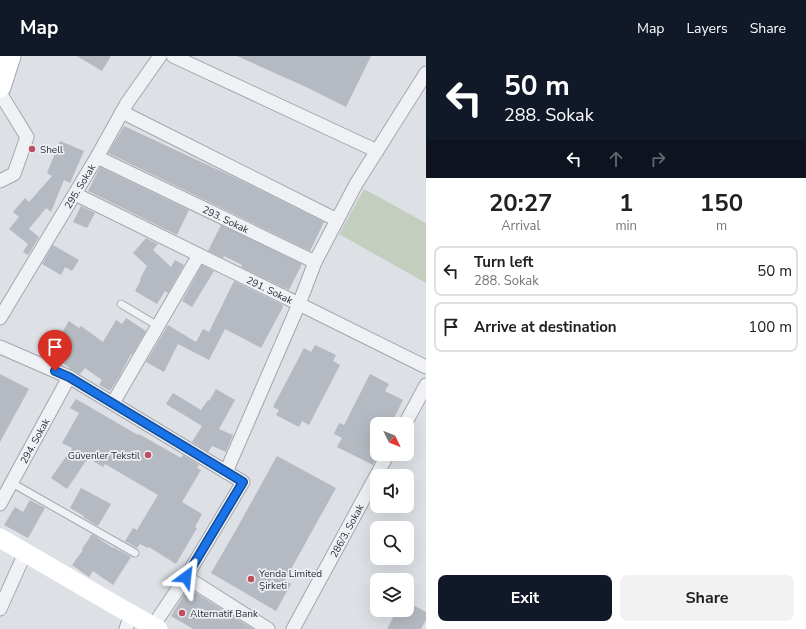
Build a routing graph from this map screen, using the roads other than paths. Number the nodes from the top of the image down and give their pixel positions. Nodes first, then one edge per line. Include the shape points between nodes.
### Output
1 (10, 56) edge
2 (160, 56) edge
3 (173, 56) edge
4 (426, 73) edge
5 (0, 87) edge
6 (0, 93) edge
7 (122, 112) junction
8 (377, 151) junction
9 (97, 157) junction
10 (0, 181) edge
11 (75, 194) junction
12 (337, 220) junction
13 (199, 255) junction
14 (315, 262) junction
15 (122, 304) dead end
16 (299, 304) junction
17 (0, 318) edge
18 (158, 326) junction
19 (0, 347) edge
20 (426, 367) edge
21 (69, 377) junction
22 (426, 385) edge
23 (113, 403) junction
24 (409, 417) edge
25 (384, 461) edge
26 (226, 472) junction
27 (12, 483) junction
28 (0, 504) edge
29 (0, 538) edge
30 (25, 553) junction
31 (135, 553) dead end
32 (186, 577) junction
33 (0, 609) edge
34 (129, 622) edge
35 (156, 628) edge
36 (268, 629) edge
37 (293, 629) edge

1 - 5 main road
2 - 7 street, 295. Sokak
3 - 8 street
4 - 8 street
6 - 10 street via 28,137 14,174
7 - 9 street, 295. Sokak
7 - 12 street
8 - 12 street
9 - 11 street, 295. Sokak
9 - 14 street, 293. Sokak
11 - 13 street, 291. Sokak
11 - 17 street, 295. Sokak
12 - 14 street
13 - 16 street, 291. Sokak
13 - 18 street
14 - 16 street
15 - 18 lane
16 - 20 street
16 - 26 street, 291. Sokak
18 - 23 street
19 - 21 street
21 - 23 street
21 - 27 street, 294. Sokak
22 - 24 street
23 - 26 street
25 - 37 street, 286/3. Sokak
26 - 32 street via 243,482
27 - 28 street, 294. Sokak
27 - 31 lane
29 - 30 main road
30 - 33 street
30 - 34 main road
32 - 35 street
32 - 36 street
34 - 35 main road

